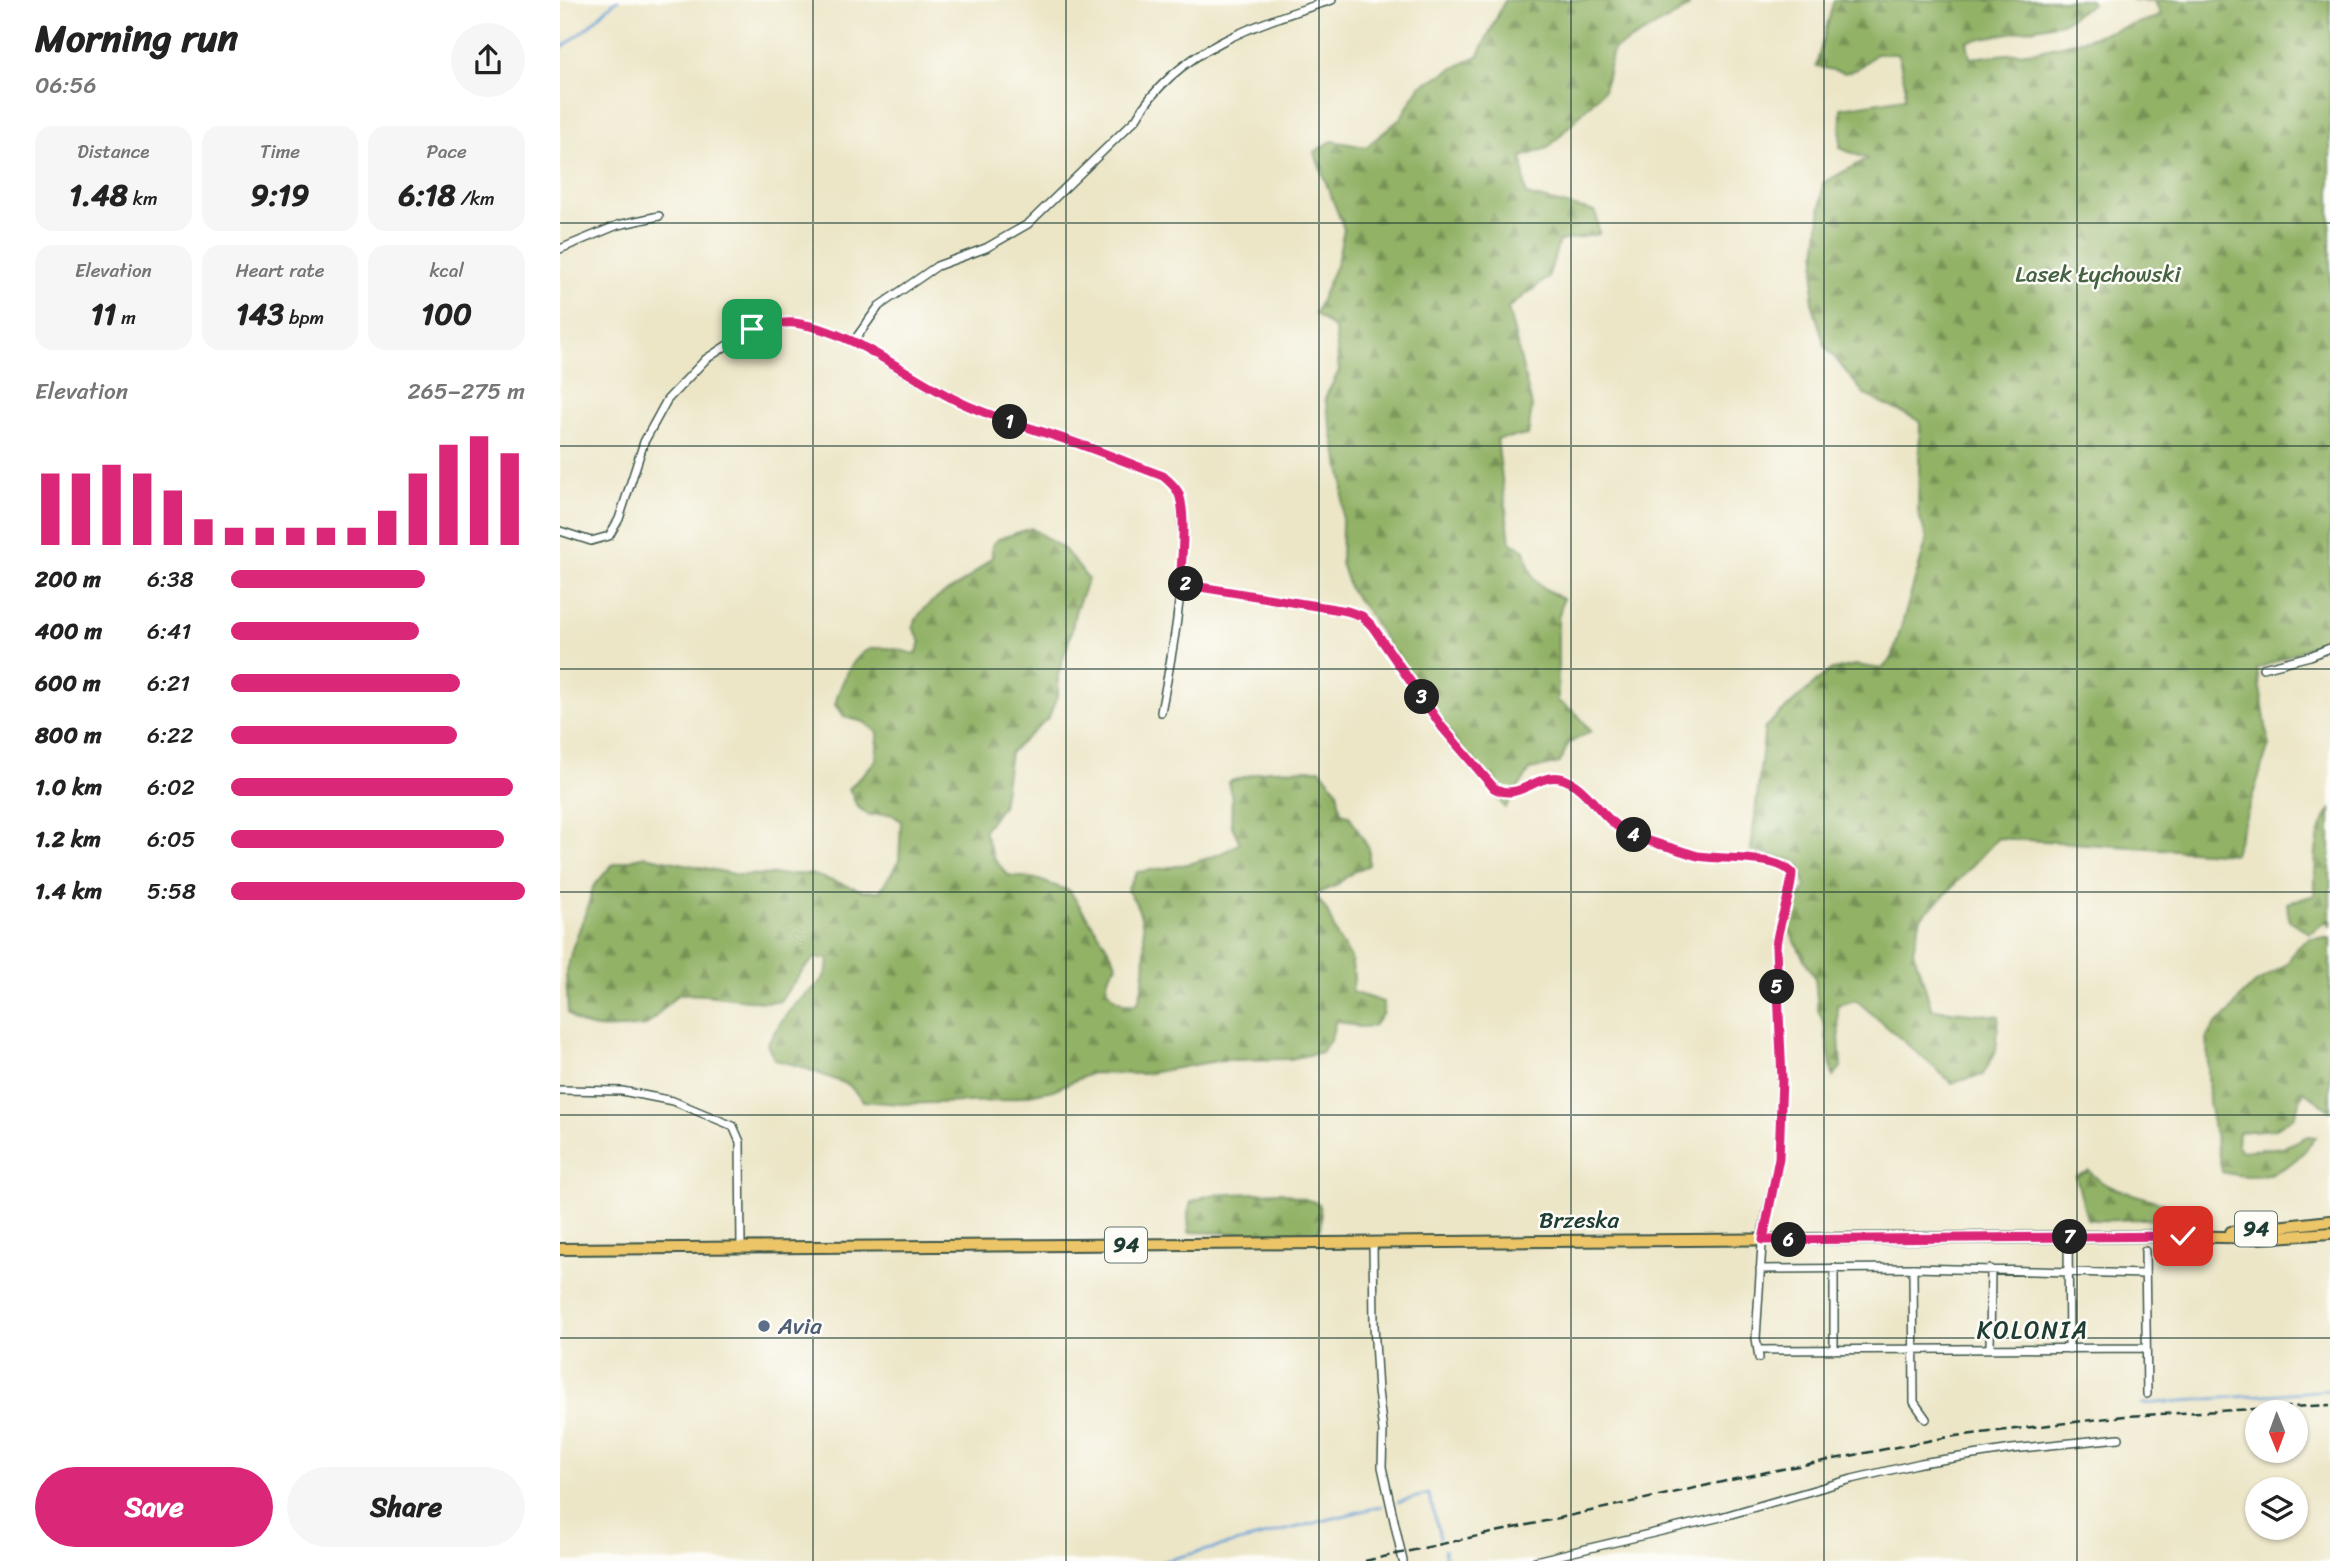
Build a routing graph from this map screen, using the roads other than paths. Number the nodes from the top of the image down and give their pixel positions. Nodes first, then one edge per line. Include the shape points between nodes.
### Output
1 (1332, 0) edge
2 (659, 216) dead end
3 (560, 249) edge
4 (854, 341) junction
5 (560, 530) edge
6 (1180, 581) junction
7 (2330, 648) edge
8 (2263, 668) dead end
9 (1161, 712) dead end
10 (560, 1090) edge
11 (2330, 1221) edge
12 (2330, 1233) edge
13 (2183, 1236) junction
14 (2068, 1237) junction
15 (1763, 1240) junction
16 (1373, 1243) junction
17 (741, 1248) junction
18 (560, 1249) edge
19 (2145, 1251) dead end
20 (1834, 1268) junction
21 (1913, 1268) junction
22 (1760, 1269) junction
23 (1991, 1269) junction
24 (2069, 1271) junction
25 (2145, 1274) junction
26 (1990, 1349) junction
27 (2069, 1349) junction
28 (2146, 1349) junction
29 (1834, 1350) junction
30 (1914, 1350) junction
31 (2147, 1394) dead end
32 (1926, 1419) dead end
33 (2119, 1438) dead end
34 (1403, 1561) edge
35 (1535, 1561) edge

1 - 4 street via 1277,17 1201,52 1146,101 1136,119 1028,223 986,248 937,266 879,306
2 - 3 street via 618,225
4 - 5 street via 792,322 752,329 706,359 667,400 644,442 609,536 590,541
4 - 6 street via 962,403 1163,476 1181,502
6 - 9 street via 1177,632
6 - 15 street via 1362,616 1393,653 1442,727 1500,792 1517,792 1561,778 1573,783 1622,830 1646,840 1698,856 1787,867 1791,881 1776,947 1782,1079 1779,1158
7 - 8 street
10 - 17 street via 622,1091 673,1101 733,1126 740,1142
11 - 13 main road, Brzeska / 94
12 - 13 main road, Brzeska / 94 via 2259,1238
13 - 14 main road, Brzeska / 94
14 - 15 main road, Brzeska / 94
14 - 24 street
15 - 16 main road, Brzeska / 94
15 - 22 street
16 - 17 main road, 94
16 - 34 street via 1382,1467
17 - 18 main road, 94
19 - 25 street
20 - 21 street
20 - 22 street
20 - 29 street
21 - 23 street
21 - 30 street
22 - 29 street via 1758,1354
23 - 24 street
23 - 26 street
24 - 25 street
24 - 27 street
25 - 28 street
26 - 27 street
26 - 30 street
27 - 28 street
28 - 31 street
29 - 30 street
30 - 32 street via 1914,1402
33 - 35 street via 1910,1466

